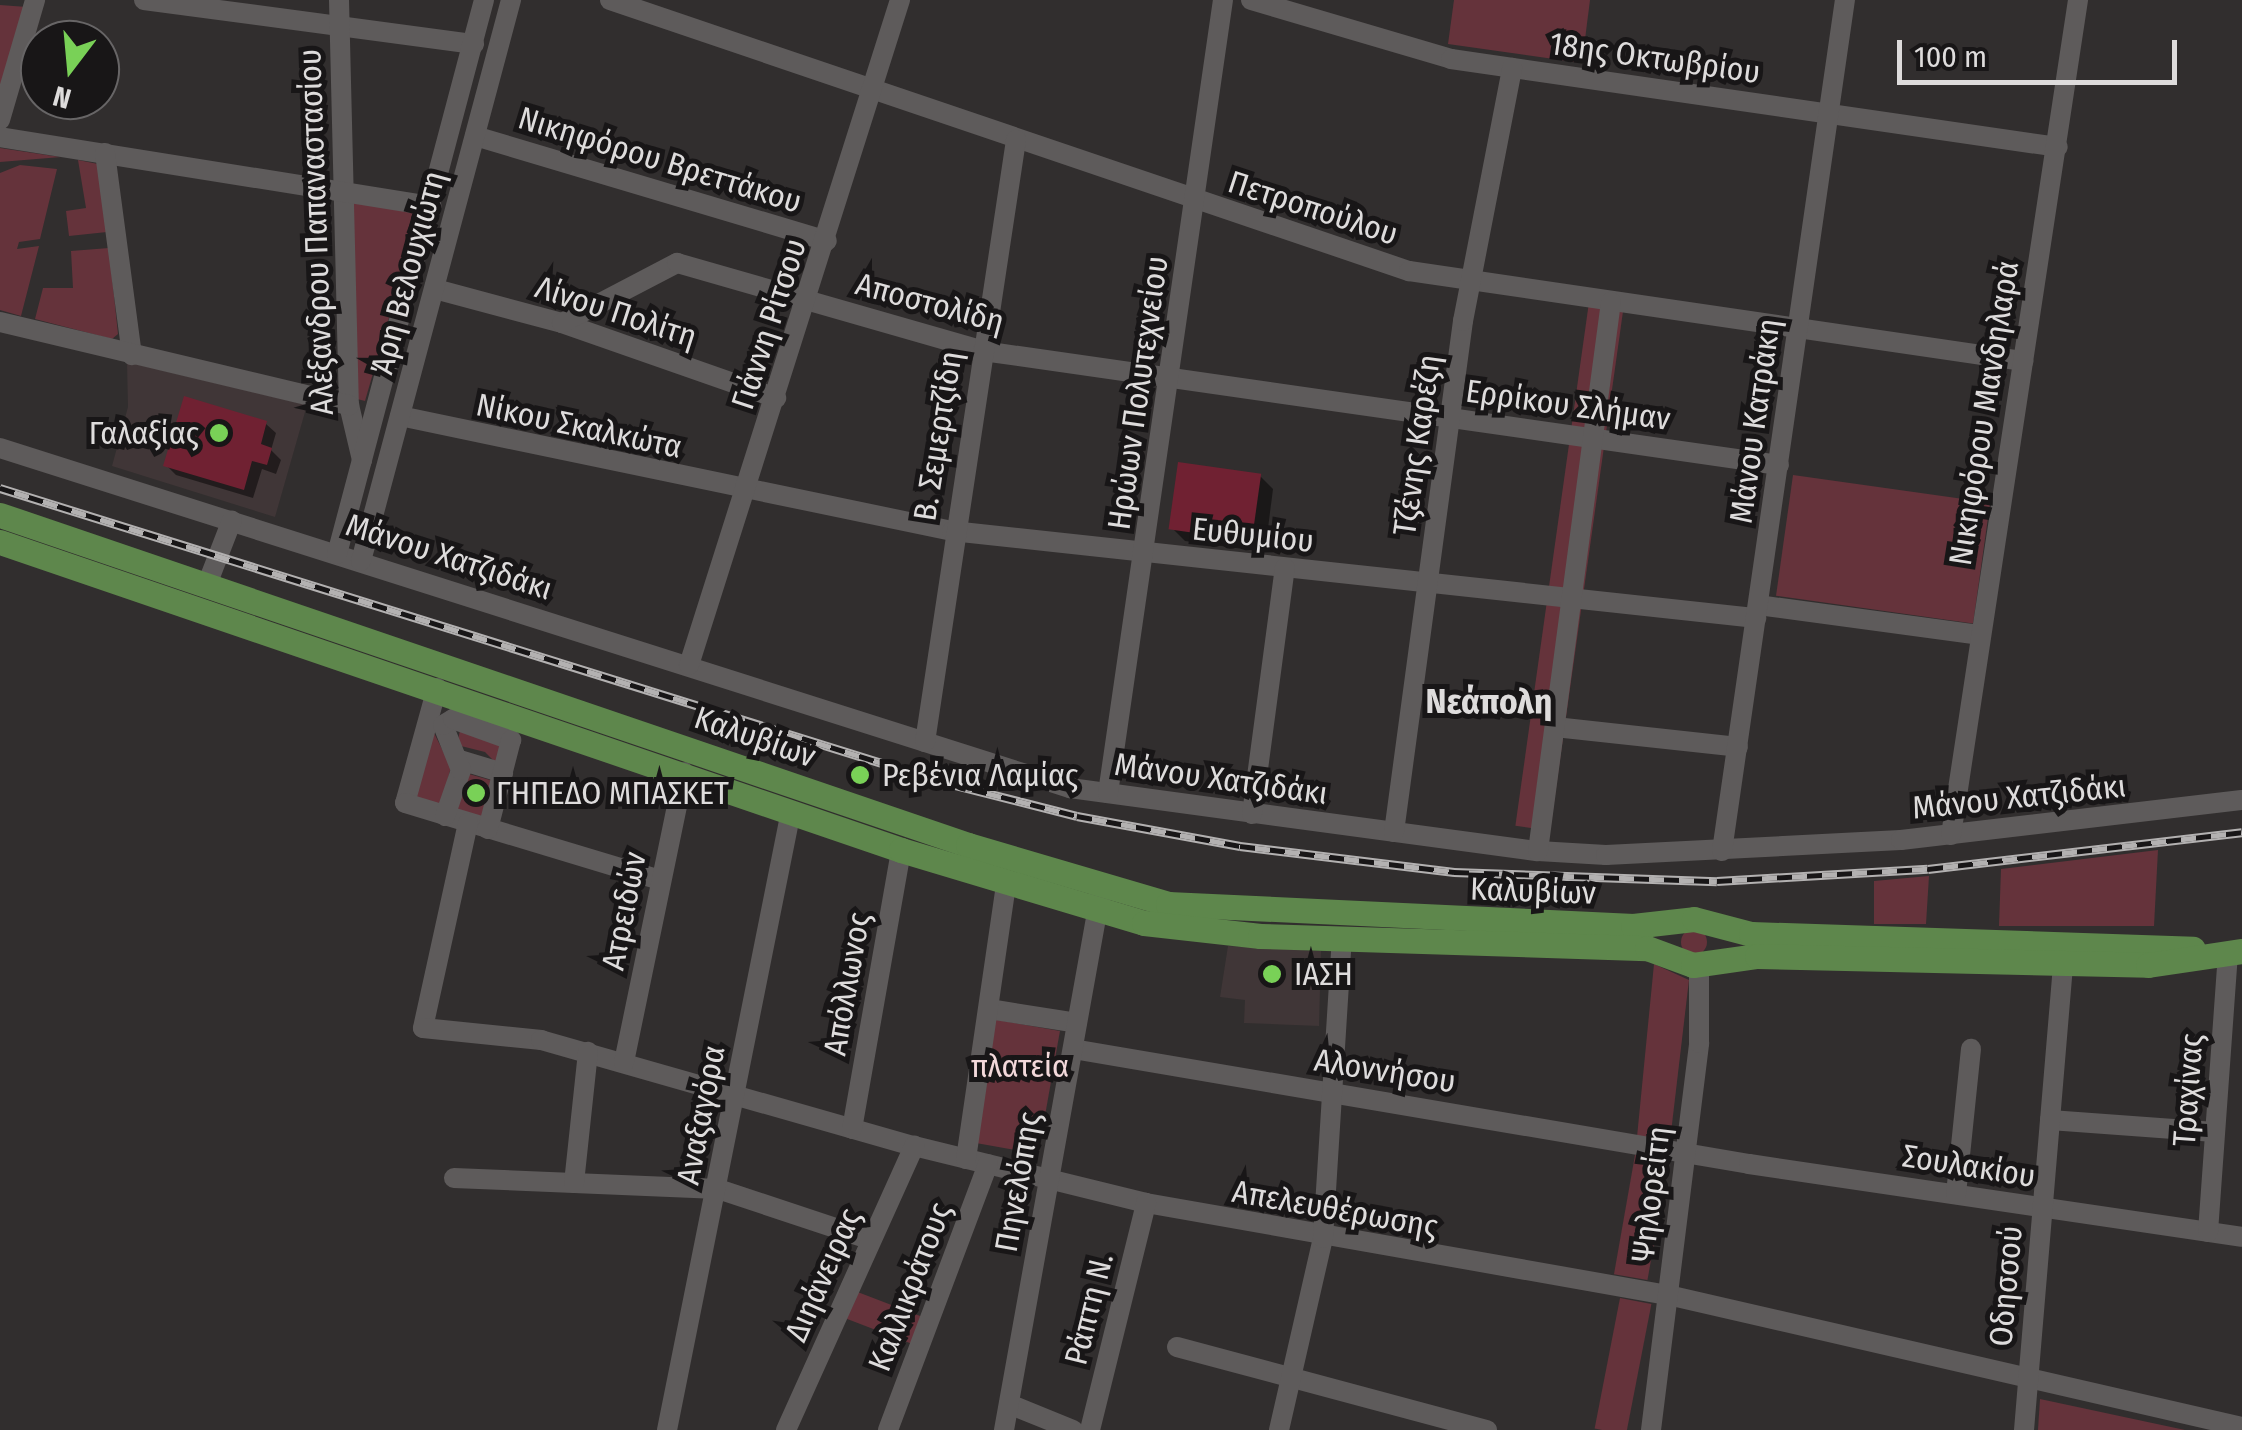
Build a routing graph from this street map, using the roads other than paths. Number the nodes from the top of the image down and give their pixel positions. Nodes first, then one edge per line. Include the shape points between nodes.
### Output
1 (35, 0) edge
2 (144, 0) edge
3 (339, 0) edge
4 (484, 0) edge
5 (511, 0) edge
6 (610, 0) edge
7 (900, 0) edge
8 (1224, 0) edge
9 (1250, 0) edge
10 (1845, 0) edge
11 (2078, 0) edge
12 (339, 26) junction
13 (474, 44) junction
14 (1512, 68) junction
15 (876, 90) junction
16 (1830, 114) junction
17 (0, 120) edge
18 (475, 136) junction
19 (0, 137) edge
20 (1016, 140) junction
21 (2058, 147) junction
22 (105, 153) junction
23 (344, 190) junction
24 (1196, 200) junction
25 (432, 206) junction
26 (827, 241) junction
27 (1473, 282) junction
28 (435, 288) junction
29 (808, 300) junction
30 (1611, 302) junction
31 (0, 322) edge
32 (562, 323) junction
33 (1798, 331) junction
34 (983, 351) junction
35 (132, 355) junction
36 (2023, 361) junction
37 (1171, 380) junction
38 (776, 398) junction
39 (349, 405) junction
40 (400, 416) junction
41 (1451, 419) junction
42 (1591, 438) junction
43 (0, 448) edge
44 (362, 460) junction
45 (1778, 465) junction
46 (746, 491) junction
47 (0, 515) edge
48 (232, 520) junction
49 (952, 531) junction
50 (0, 542) edge
51 (338, 554) junction
52 (1144, 554) junction
53 (361, 561) junction
54 (1285, 568) junction
55 (208, 582) junction
56 (1429, 583) junction
57 (1570, 598) junction
58 (1757, 612) junction
59 (1979, 635) junction
60 (690, 665) junction
61 (437, 688) junction
62 (1554, 727) junction
63 (925, 742) junction
64 (1738, 747) junction
65 (460, 760) junction
66 (684, 772) junction
67 (503, 773) junction
68 (1108, 794) junction
69 (2242, 800) edge
70 (790, 811) junction
71 (1252, 814) junction
72 (445, 816) junction
73 (478, 826) junction
74 (1394, 832) junction
75 (1951, 836) junction
76 (901, 850) junction
77 (1538, 851) junction
78 (1722, 851) junction
79 (660, 880) junction
80 (1006, 884) junction
81 (1100, 898) junction
82 (1696, 921) junction
83 (1342, 940) junction
84 (2235, 952) edge
85 (1694, 962) junction
86 (2063, 967) junction
87 (989, 1009) junction
88 (1077, 1023) junction
89 (1073, 1048) junction
90 (1971, 1049) dead end
91 (588, 1052) junction
92 (624, 1062) junction
93 (1334, 1094) junction
94 (736, 1096) junction
95 (2050, 1120) junction
96 (852, 1129) junction
97 (2216, 1132) junction
98 (914, 1146) junction
99 (1687, 1154) junction
100 (966, 1159) junction
101 (988, 1164) junction
102 (454, 1178) dead end
103 (1049, 1179) junction
104 (574, 1183) junction
105 (718, 1188) junction
106 (1956, 1194) junction
107 (1146, 1202) junction
108 (2043, 1208) junction
109 (2208, 1232) junction
110 (2242, 1237) edge
111 (1323, 1238) junction
112 (872, 1240) junction
113 (1668, 1295) junction
114 (1177, 1347) dead end
115 (2029, 1379) junction
116 (1291, 1380) junction
117 (1009, 1404) junction
118 (668, 1422) edge
119 (2242, 1427) edge
120 (1463, 1428) edge
121 (686, 1430) edge
122 (786, 1430) edge
123 (888, 1430) edge
124 (1004, 1430) edge
125 (1073, 1430) edge
126 (1090, 1430) edge
127 (1280, 1430) edge
128 (1487, 1430) edge
129 (1651, 1430) edge
130 (2024, 1430) edge

1 - 17 street
2 - 12 street
3 - 12 street, Αλέξανδρου Παπαναστασίου
4 - 13 street, Άρη Βελουχιώτη
5 - 18 street, Άρη Βελουχιώτη
6 - 15 street, Πετροπούλου
7 - 15 street, Γιάννη Ρίτσου
8 - 24 street, Ηρώων Πολυτεχνείου
9 - 14 street, 18ης Οκτωβρίου via 1430,54
10 - 16 street, Μάνου Κατράκη
11 - 21 street, Νικηφόρου Μανδηλαρά
12 - 13 street
12 - 23 street, Αλέξανδρου Παπαναστασίου
13 - 25 street, Άρη Βελουχιώτη
14 - 16 street, 18ης Οκτωβρίου
14 - 27 street, Τζένης Καρέζη
15 - 20 street, Πετροπούλου
15 - 26 street, Γιάννη Ρίτσου
16 - 21 street, 18ης Οκτωβρίου
16 - 33 street, Μάνου Κατράκη
18 - 26 street, Νικηφόρου Βρεττάκου
18 - 28 street, Άρη Βελουχιώτη
19 - 22 street
20 - 24 street, Πετροπούλου
20 - 34 street, Β. Σεμερτζίδη
21 - 36 street, Νικηφόρου Μανδηλαρά
22 - 23 street
22 - 35 street
23 - 25 street
23 - 39 street, Αλέξανδρου Παπαναστασίου
24 - 27 street, Πετροπούλου via 1388,266
24 - 37 street, Ηρώων Πολυτεχνείου
25 - 44 street, Άρη Βελουχιώτη
26 - 29 street, Γιάννη Ρίτσου
27 - 30 street, Πετροπούλου
27 - 41 street, Τζένης Καρέζη
28 - 32 street, Λίνου Πολίτη
28 - 40 street, Άρη Βελουχιώτη
29 - 32 street, Αποστολίδη via 677,263
29 - 34 street, Αποστολίδη
29 - 38 street, Γιάννη Ρίτσου
30 - 33 street, Πετροπούλου
30 - 42 street
31 - 35 street
32 - 38 street, Λίνου Πολίτη
33 - 36 street, Πετροπούλου
33 - 45 street, Μάνου Κατράκη
34 - 37 street, Αποστολίδη
34 - 49 street, Β. Σεμερτζίδη
35 - 39 street
36 - 59 street, Νικηφόρου Μανδηλαρά
37 - 41 street, Ερρίκου Σλήμαν
37 - 52 street, Ηρώων Πολυτεχνείου
38 - 46 street, Γιάννη Ρίτσου
39 - 44 street, Αλέξανδρου Παπαναστασίου
40 - 46 street, Νίκου Σκαλκώτα
40 - 53 street, Άρη Βελουχιώτη
41 - 42 street, Ερρίκου Σλήμαν
41 - 56 street, Τζένης Καρέζη
42 - 45 street, Ερρίκου Σλήμαν
42 - 57 street
43 - 48 street, Μάνου Χατζιδάκι
44 - 51 street, Άρη Βελουχιώτη
45 - 58 street, Μάνου Κατράκη
46 - 49 street, Ευθυμίου
46 - 60 street, Γιάννη Ρίτσου
47 - 55 main road, Καλυβίων
48 - 51 street, Μάνου Χατζιδάκι
48 - 55 street
49 - 52 street, Ευθυμίου
49 - 63 street, Β. Σεμερτζίδη
50 - 61 main road, Καλυβίων
51 - 53 street, Μάνου Χατζιδάκι
52 - 54 street, Ευθυμίου
52 - 68 street, Ηρώων Πολυτεχνείου
53 - 60 street, Μάνου Χατζιδάκι
54 - 56 street, Ευθυμίου
54 - 71 street
55 - 81 main road, Καλυβίων
56 - 57 street, Ευθυμίου
56 - 74 street, Τζένης Καρέζη
57 - 58 street, Ευθυμίου
57 - 62 street
58 - 59 street, Ευθυμίου
58 - 64 street, Μάνου Κατράκη
59 - 75 street, Νικηφόρου Μανδηλαρά
60 - 63 street, Μάνου Χατζιδάκι
61 - 66 main road, Καλυβίων
61 - 72 street via 405,803
62 - 64 street
62 - 77 street
63 - 68 street, Μάνου Χατζιδάκι
64 - 78 street, Μάνου Κατράκη
65 - 67 street
65 - 67 street via 446,720 511,740
65 - 72 street
66 - 70 main road, Καλυβίων
66 - 79 street, Ατρειδών
67 - 73 street
68 - 71 street, Μάνου Χατζιδάκι
69 - 75 street, Μάνου Χατζιδάκι
70 - 76 main road, Καλυβίων
70 - 94 street, Αναξαγόρα
71 - 74 street, Μάνου Χατζιδάκι
72 - 73 street
73 - 79 street
73 - 91 street, Απελευθέρωσης via 423,1028 524,1037
74 - 77 street, Μάνου Χατζιδάκι
75 - 78 street, Μάνου Χατζιδάκι
76 - 80 main road, Καλυβίων
76 - 96 street, Απόλλωνος
77 - 78 street, Μάνου Χατζιδάκι
79 - 92 street, Ατρειδών
80 - 81 main road, Καλυβίων
80 - 87 street
81 - 82 main road, Καλυβίων via 1287,914 1633,926
81 - 83 main road, Καλυβίων via 1211,932
81 - 88 street, Πηνελόπης
82 - 84 main road, Καλυβίων via 1751,934
82 - 85 main road via 1717,942
82 - 85 main road via 1672,939
83 - 85 main road, Καλυβίων via 1639,948
83 - 93 street
84 - 86 main road, Καλυβίων via 2148,965
84 - 97 street, Τραχίνας
85 - 86 main road, Καλυβίων via 1757,956
85 - 99 street, Ψηλορείτη via 1702,1001
86 - 95 street, Οδησσού
87 - 88 street
87 - 100 street
88 - 89 street, Πηνελόπης
89 - 93 street, Αλοννήσου
89 - 103 street, Πηνελόπης
90 - 106 street
91 - 92 street, Απελευθέρωσης
91 - 104 street
92 - 94 street, Απελευθέρωσης
93 - 99 street, Αλοννήσου
93 - 111 street
94 - 96 street, Απελευθέρωσης
94 - 105 street, Αναξαγόρα
95 - 97 street
95 - 108 street, Οδησσού
96 - 98 street, Απελευθέρωσης
97 - 109 street, Τραχίνας
98 - 100 street, Απελευθέρωσης
98 - 112 street, Διηάνειρας
99 - 106 street, Σουλακίου
99 - 113 street, Ψηλορείτη
100 - 101 street, Απελευθέρωσης
101 - 103 street, Απελευθέρωσης
101 - 123 street, Καλλικράτους
102 - 104 street
103 - 107 street, Απελευθέρωσης
103 - 117 street, Πηνελόπης
104 - 105 street
105 - 112 street
105 - 118 street, Αναξαγόρα
106 - 108 street, Σουλακίου
107 - 111 street, Απελευθέρωσης
107 - 126 street, Ράπτη Ν.
108 - 109 street, Σουλακίου
108 - 115 street, Οδησσού
109 - 110 street, Σουλακίου
111 - 113 street, Απελευθέρωσης
111 - 116 street
112 - 122 street, Διηάνειρας
113 - 115 street, Απελευθέρωσης
113 - 129 street, Ψηλορείτη
114 - 116 street
115 - 119 street, Απελευθέρωσης
115 - 130 street, Οδησσού
116 - 120 street
116 - 127 street
117 - 124 street, Πηνελόπης
117 - 125 street
118 - 121 street
120 - 128 street

